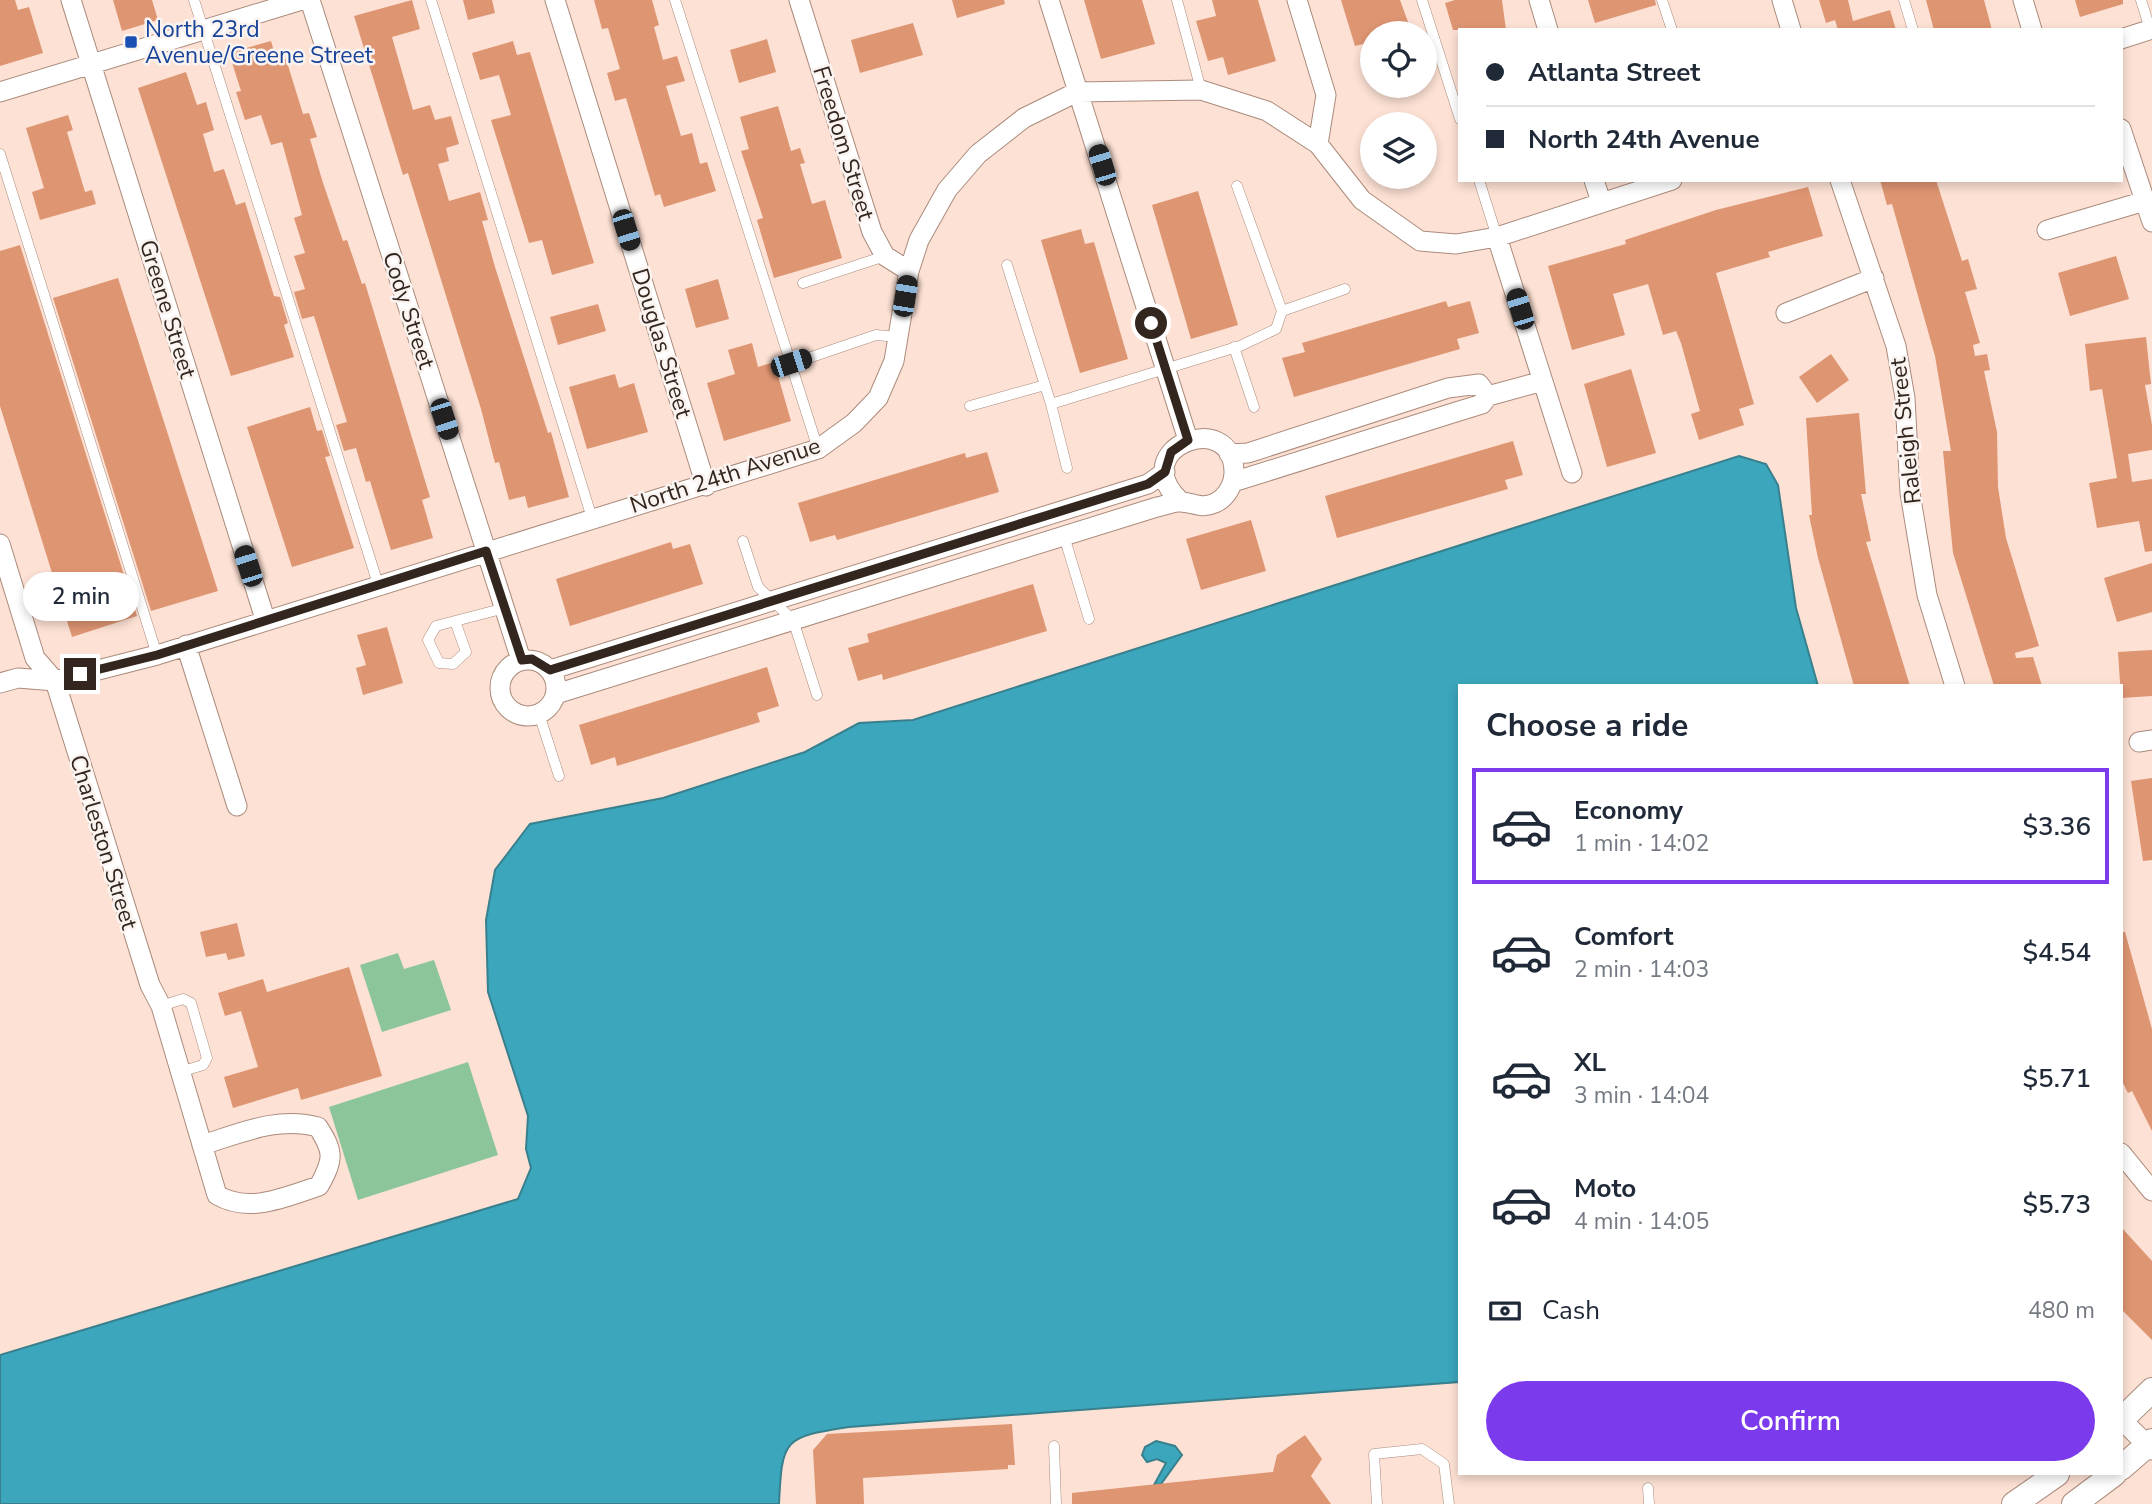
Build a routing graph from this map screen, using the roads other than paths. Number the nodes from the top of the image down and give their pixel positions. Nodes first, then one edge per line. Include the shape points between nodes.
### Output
1 (71, 0) edge
2 (194, 0) edge
3 (302, 0) edge
4 (310, 0) edge
5 (431, 0) edge
6 (555, 0) edge
7 (675, 0) edge
8 (799, 0) edge
9 (1049, 0) edge
10 (1177, 0) edge
11 (1297, 0) edge
12 (1422, 0) edge
13 (1539, 0) edge
14 (1662, 0) edge
15 (1782, 0) edge
16 (1904, 0) edge
17 (2023, 0) edge
18 (2141, 0) edge
19 (1547, 28) edge
20 (1671, 28) edge
21 (1790, 28) edge
22 (1912, 28) edge
23 (2031, 28) edge
24 (203, 29) junction
25 (2151, 29) edge
26 (2123, 38) edge
27 (90, 63) junction
28 (1201, 90) junction
29 (0, 92) edge
30 (1077, 92) junction
31 (1458, 113) edge
32 (2123, 135) edge
33 (1318, 144) junction
34 (0, 154) edge
35 (1480, 182) edge
36 (1595, 182) edge
37 (1666, 182) edge
38 (1841, 182) edge
39 (1237, 186) dead end
40 (2145, 201) junction
41 (1601, 202) junction
42 (2152, 222) edge
43 (2047, 230) dead end
44 (1497, 237) junction
45 (885, 256) junction
46 (1007, 265) dead end
47 (909, 271) junction
48 (1874, 278) junction
49 (803, 283) dead end
50 (1345, 289) dead end
51 (1282, 311) junction
52 (1786, 313) dead end
53 (898, 337) junction
54 (1234, 347) junction
55 (791, 363) junction
56 (1165, 369) junction
57 (1543, 381) junction
58 (1045, 385) junction
59 (1488, 397) junction
60 (1051, 404) junction
61 (970, 406) dead end
62 (1254, 407) dead end
63 (1188, 440) junction
64 (818, 449) junction
65 (1229, 454) junction
66 (1067, 468) dead end
67 (1165, 472) junction
68 (1572, 472) dead end
69 (1233, 482) junction
70 (706, 486) junction
71 (1180, 501) junction
72 (592, 518) junction
73 (1064, 536) junction
74 (743, 541) dead end
75 (0, 544) edge
76 (486, 551) junction
77 (378, 584) junction
78 (774, 600) junction
79 (505, 608) junction
80 (265, 619) junction
81 (1089, 619) dead end
82 (793, 620) junction
83 (456, 621) junction
84 (186, 645) junction
85 (157, 655) junction
86 (522, 660) junction
87 (550, 670) junction
88 (55, 681) junction
89 (0, 683) edge
90 (1954, 684) edge
91 (556, 694) junction
92 (817, 695) dead end
93 (538, 714) junction
94 (559, 776) dead end
95 (237, 806) dead end
96 (161, 1006) junction
97 (180, 1072) junction
98 (202, 1145) junction
99 (2123, 1155) edge
100 (2152, 1191) edge
101 (2152, 1390) edge
102 (2123, 1417) edge
103 (2123, 1421) edge
104 (1054, 1446) dead end
105 (2150, 1446) edge
106 (2123, 1466) edge
107 (2056, 1475) edge
108 (2114, 1475) edge
109 (1648, 1488) dead end
110 (1056, 1504) edge
111 (1377, 1504) edge
112 (1449, 1504) edge
113 (1649, 1504) edge
114 (2014, 1504) edge
115 (2074, 1504) edge

1 - 27 street, Greene Street
2 - 24 lane
3 - 24 street
4 - 76 street, Cody Street
5 - 72 lane
6 - 70 street, Douglas Street
7 - 55 lane
8 - 45 street, Freedom Street via 872,232
9 - 30 street
10 - 28 lane
11 - 33 street via 1326,95
12 - 31 lane
13 - 19 street
14 - 20 lane
15 - 21 street
16 - 22 lane
17 - 23 street
18 - 25 lane
24 - 27 street
24 - 77 lane
25 - 26 street
27 - 29 street
27 - 80 street, Greene Street
28 - 30 street, North 24th Avenue
28 - 33 street, North 24th Avenue via 1267,111
30 - 47 street, North 24th Avenue via 1024,118 978,154 947,190 919,240
30 - 56 street
32 - 40 street
33 - 44 street, North 24th Avenue via 1362,200 1420,241 1456,244
34 - 85 lane
35 - 44 lane
36 - 41 street
37 - 41 street, North 24th Avenue
38 - 48 street, Raleigh Street
39 - 51 lane
40 - 42 street
40 - 43 street
41 - 44 street, North 24th Avenue
44 - 57 street
45 - 47 street
45 - 49 lane
46 - 58 lane
47 - 53 street, North 24th Avenue
48 - 52 street
48 - 90 street, Raleigh Street via 1896,346 1905,398 1910,493 1927,595
50 - 51 lane
51 - 54 lane via 1276,329
53 - 55 lane via 876,335
53 - 64 street, North 24th Avenue via 894,361 878,398 854,423
54 - 56 lane
54 - 62 lane
55 - 64 lane
56 - 60 lane
56 - 63 street
57 - 59 street
57 - 68 street
58 - 60 lane
58 - 61 lane
59 - 65 street via 1479,384 1448,388 1248,453
59 - 69 street via 1482,404
60 - 66 lane
63 - 65 street via 1211,439
63 - 67 street via 1171,452
64 - 70 street, North 24th Avenue
65 - 69 street
67 - 71 street via 1172,494
67 - 78 street via 1148,484
69 - 71 street via 1218,502 1205,507
70 - 72 street, North 24th Avenue
71 - 73 street
72 - 76 street, North 24th Avenue
73 - 81 lane
73 - 82 street
74 - 78 lane via 758,587
75 - 88 street, Charleston Street via 36,658
76 - 77 street, North 24th Avenue
76 - 79 street, Cody Street
77 - 80 street, North 24th Avenue
78 - 82 lane
78 - 87 street
79 - 83 lane
79 - 86 street, Cody Street
80 - 84 street, North 24th Avenue
82 - 91 street
82 - 92 lane
83 - 83 lane via 430,632 430,649 439,663 453,664 466,652
84 - 85 street, North 24th Avenue
84 - 95 street
85 - 88 street, North 24th Avenue
86 - 87 street via 532,659
86 - 93 street via 506,670 501,696 512,711
87 - 91 street
88 - 89 street, North 24th Avenue via 18,678
88 - 96 street, Charleston Street via 150,985
91 - 93 street
93 - 94 lane
96 - 97 street, Charleston Street
96 - 97 lane via 183,999 191,1003 207,1058 203,1065
97 - 98 street, Charleston Street
98 - 98 street, Charleston Street via 298,1121 317,1127 331,1148 329,1168 319,1186 268,1202 234,1205 217,1195
99 - 100 street
101 - 102 street
103 - 105 street
104 - 110 lane
105 - 106 street
107 - 114 street
108 - 115 street
109 - 113 lane
111 - 112 lane via 1374,1454 1422,1449 1444,1464

